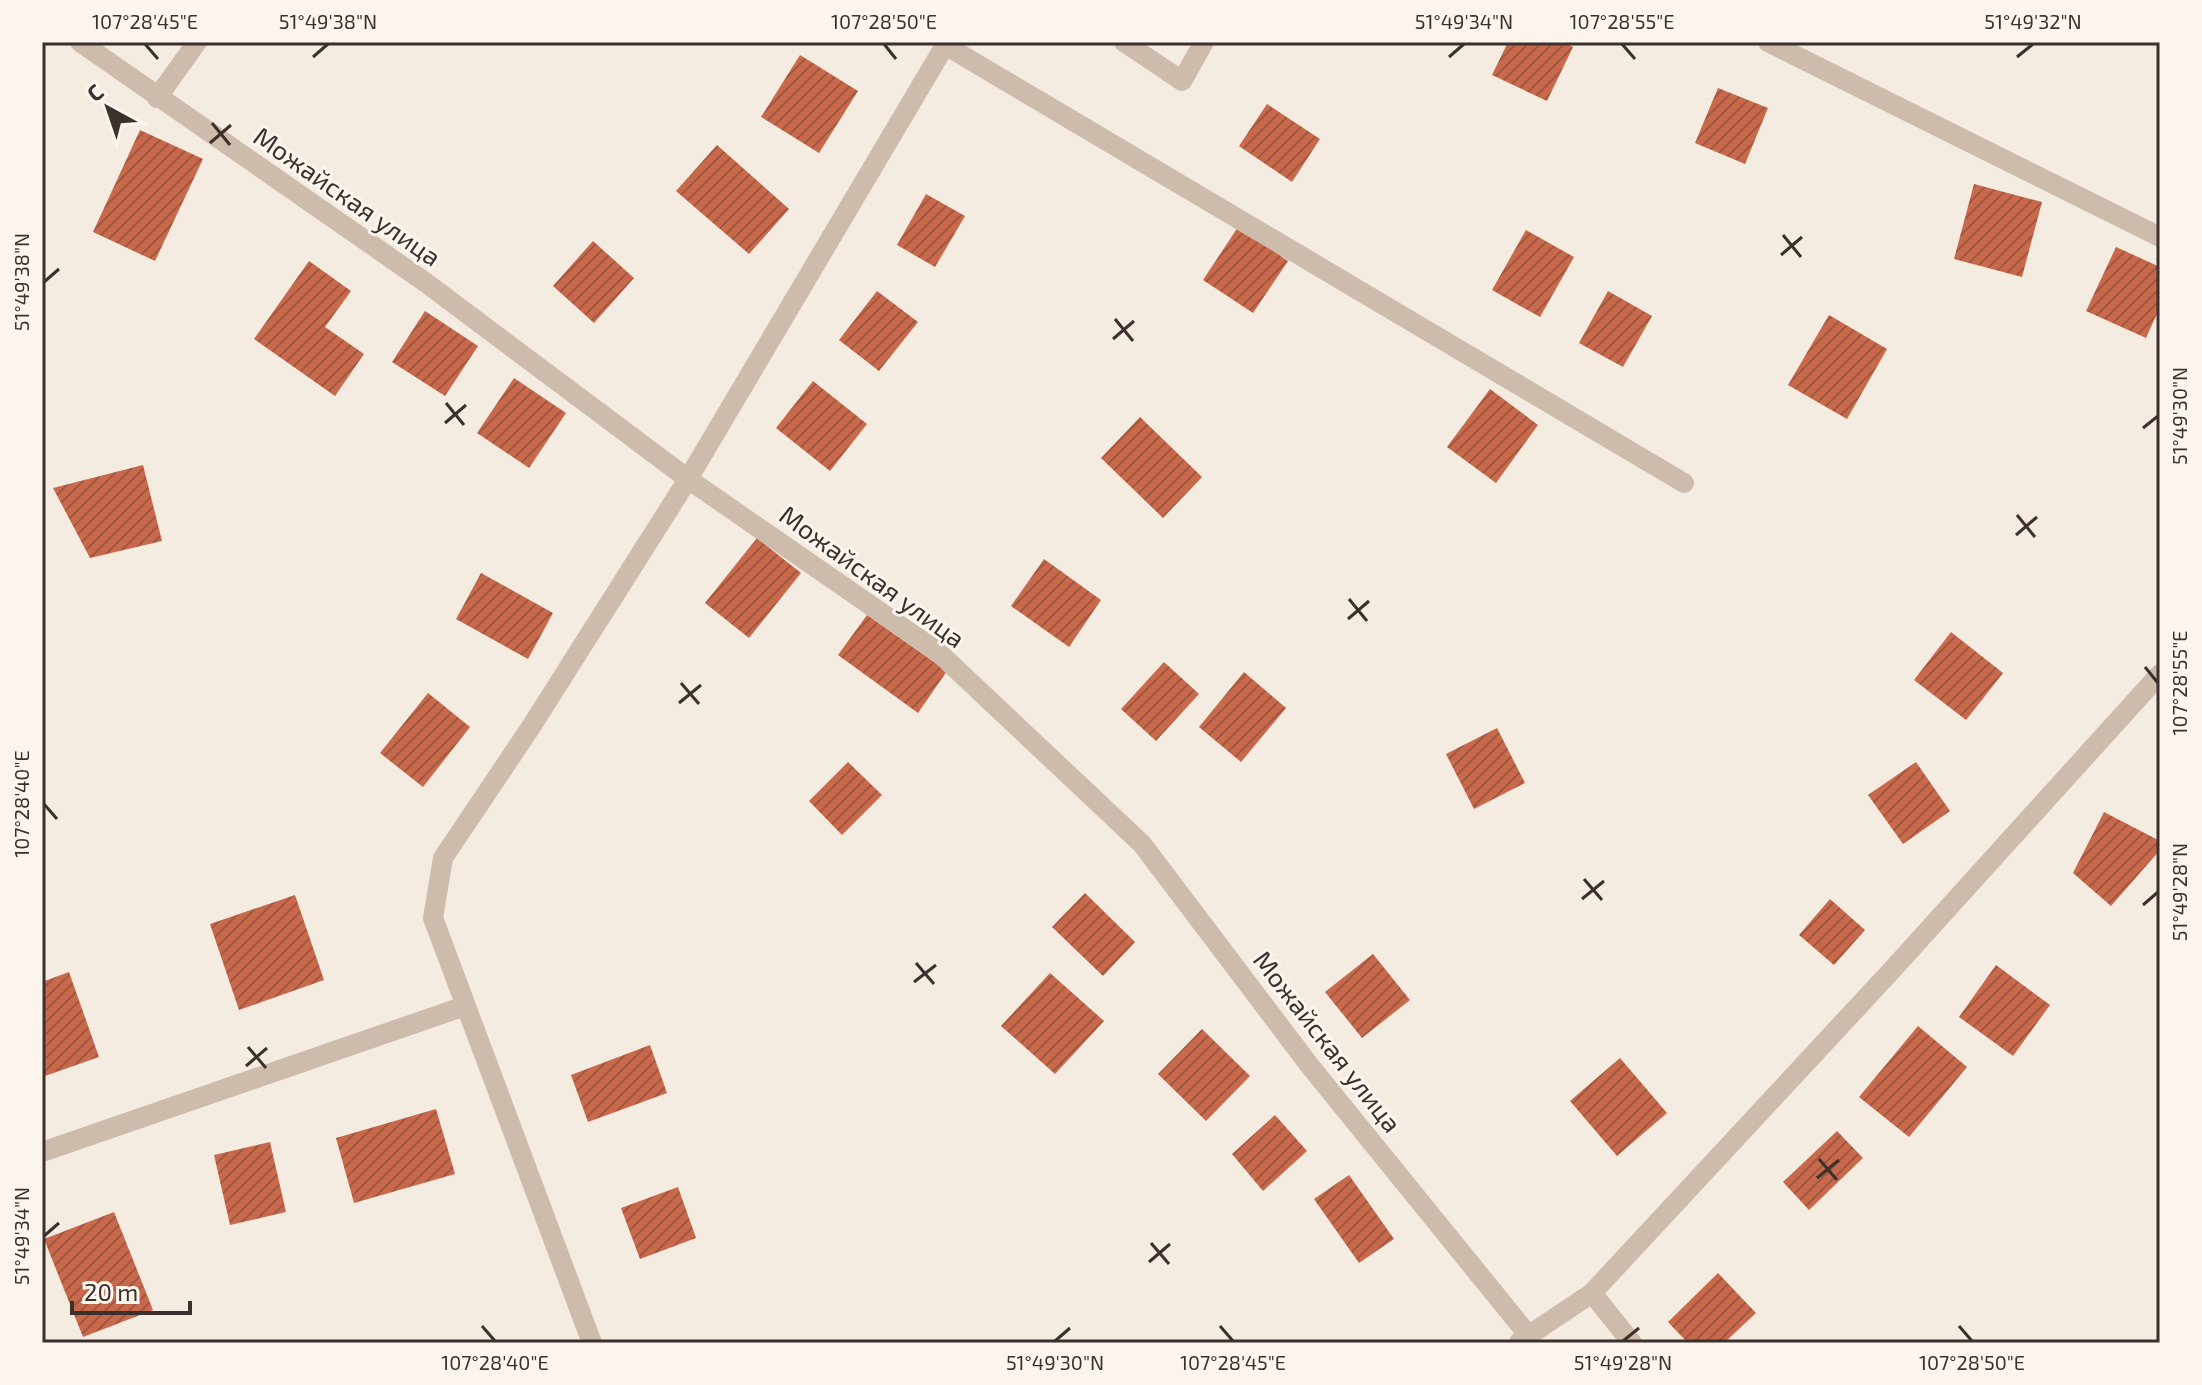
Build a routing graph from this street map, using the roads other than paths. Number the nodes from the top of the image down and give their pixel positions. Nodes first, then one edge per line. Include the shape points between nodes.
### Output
1 (80, 42) edge
2 (197, 42) edge
3 (1124, 42) edge
4 (1204, 42) edge
5 (1768, 42) edge
6 (946, 43) edge
7 (157, 98) junction
8 (2160, 237) edge
9 (688, 479) junction
10 (1684, 483) dead end
11 (2160, 674) edge
12 (465, 1006) junction
13 (42, 1152) edge
14 (1592, 1293) junction
15 (1523, 1340) edge
16 (592, 1343) edge
17 (1632, 1343) edge

1 - 7 street, Можайская улица
2 - 7 street
3 - 4 street via 1182,81
5 - 8 street
6 - 9 street
6 - 10 street
7 - 9 street, Можайская улица via 425,282
9 - 12 street via 443,858 433,918
9 - 15 street, Можайская улица via 938,652 1142,844
11 - 14 street
12 - 13 street
12 - 16 street
14 - 15 street
14 - 17 street

